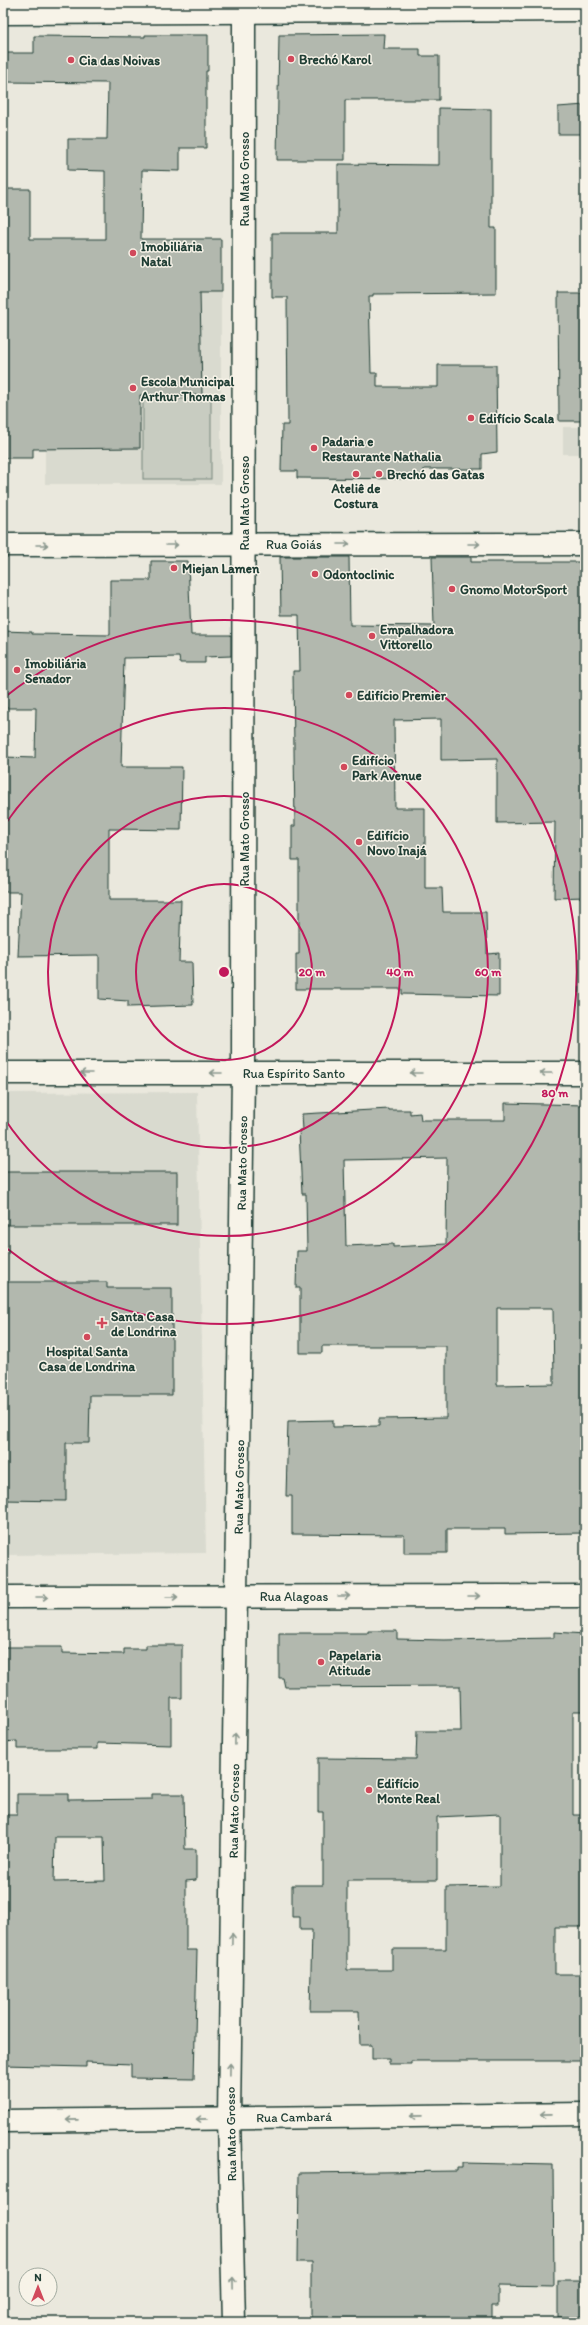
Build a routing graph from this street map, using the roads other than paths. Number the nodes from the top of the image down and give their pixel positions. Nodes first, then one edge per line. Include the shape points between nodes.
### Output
1 (244, 8) edge
2 (585, 10) edge
3 (3, 12) edge
4 (244, 544) junction
5 (585, 544) edge
6 (3, 545) edge
7 (3, 1073) edge
8 (243, 1073) junction
9 (585, 1073) edge
10 (585, 1596) edge
11 (3, 1597) edge
12 (238, 1597) junction
13 (585, 2114) edge
14 (229, 2118) junction
15 (3, 2121) edge
16 (234, 2322) edge

1 - 2 street
1 - 3 street
1 - 4 street, Rua Mato Grosso
4 -> 5 street, Rua Goiás
6 -> 4 street, Rua Goiás
4 - 8 street, Rua Mato Grosso
8 -> 7 street, Rua Espírito Santo
9 -> 8 street, Rua Espírito Santo
8 - 12 street, Rua Mato Grosso
12 -> 10 street, Rua Alagoas
11 -> 12 street, Rua Alagoas
14 -> 12 street, Rua Mato Grosso
13 -> 14 street, Rua Cambará
14 -> 15 street, Rua Cambará
16 -> 14 street, Rua Mato Grosso

